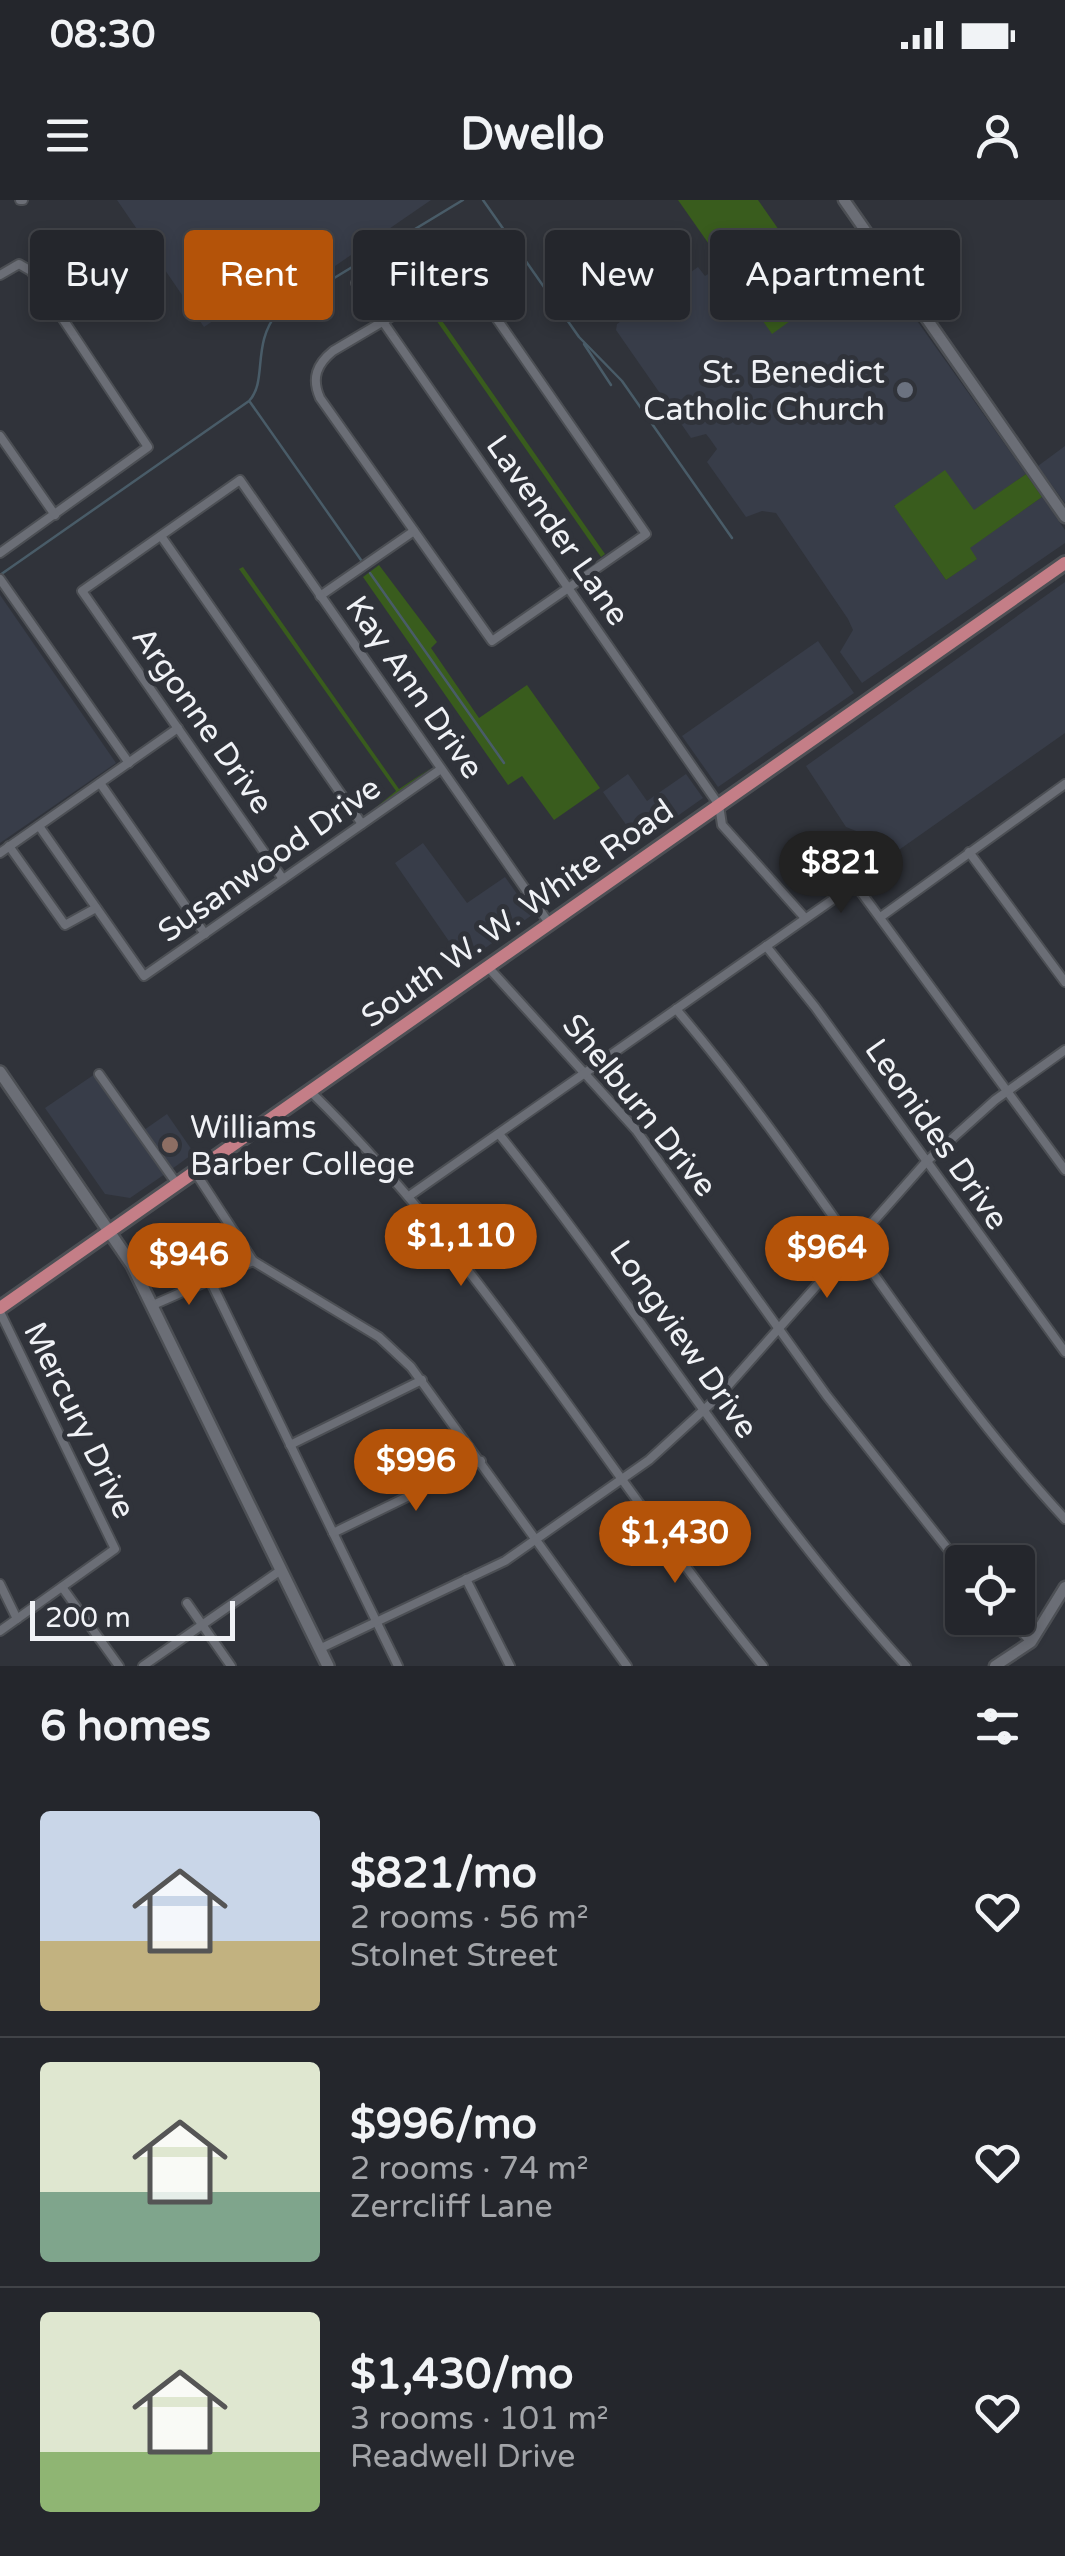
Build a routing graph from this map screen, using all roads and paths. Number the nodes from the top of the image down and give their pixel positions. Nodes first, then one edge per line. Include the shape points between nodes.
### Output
1 (844, 200) edge
2 (0, 275) edge
3 (384, 322) junction
4 (0, 436) edge
5 (54, 515) junction
6 (1065, 517) edge
7 (414, 530) junction
8 (161, 536) junction
9 (0, 553) edge
10 (1065, 562) edge
11 (1, 580) edge
12 (568, 588) junction
13 (320, 596) junction
14 (178, 728) junction
15 (128, 763) junction
16 (441, 769) junction
17 (100, 783) junction
18 (1061, 786) edge
19 (1065, 800) edge
20 (719, 805) junction
21 (362, 824) junction
22 (38, 826) junction
23 (9, 846) junction
24 (969, 852) junction
25 (0, 853) edge
26 (283, 879) junction
27 (96, 908) junction
28 (882, 916) junction
29 (805, 918) junction
30 (549, 923) junction
31 (205, 934) junction
32 (766, 946) junction
33 (488, 966) junction
34 (1065, 982) edge
35 (676, 1009) junction
36 (1065, 1050) edge
37 (0, 1072) edge
38 (586, 1072) junction
39 (99, 1074) dead end
40 (309, 1090) junction
41 (1008, 1090) junction
42 (498, 1134) junction
43 (926, 1162) junction
44 (1065, 1170) edge
45 (195, 1172) junction
46 (178, 1184) junction
47 (409, 1196) junction
48 (112, 1230) junction
49 (852, 1244) junction
50 (253, 1261) junction
51 (209, 1278) junction
52 (153, 1305) junction
53 (0, 1310) edge
54 (779, 1329) junction
55 (1065, 1352) edge
56 (422, 1380) junction
57 (704, 1410) junction
58 (290, 1445) junction
59 (481, 1461) junction
60 (621, 1480) junction
61 (1065, 1519) edge
62 (334, 1533) junction
63 (536, 1539) junction
64 (945, 1546) edge
65 (281, 1570) junction
66 (466, 1579) junction
67 (0, 1584) edge
68 (62, 1587) junction
69 (1065, 1587) edge
70 (187, 1604) dead end
71 (17, 1619) junction
72 (376, 1621) junction
73 (202, 1625) junction
74 (0, 1631) edge
75 (1025, 1635) edge
76 (1031, 1642) junction
77 (320, 1649) junction
78 (119, 1666) edge
79 (143, 1666) edge
80 (231, 1666) edge
81 (328, 1666) edge
82 (398, 1666) edge
83 (510, 1666) edge
84 (626, 1666) edge
85 (763, 1666) edge
86 (906, 1666) edge
87 (995, 1666) edge

1 - 6 street
2 - 5 street via 19,264 31,271 148,447
3 - 7 street via 333,352 316,373 320,398
3 - 12 street, Lavender Lane
3 - 12 street via 466,273 646,534
4 - 5 street
5 - 9 street
7 - 12 street via 492,642
7 - 13 street
8 - 13 street, Kay Ann Drive via 240,480
8 - 14 street, Argonne Drive via 82,590
8 - 21 street
10 - 20 main road, South W. W. White Road
11 - 15 street
12 - 20 street, Lavender Lane
13 - 16 street, Kay Ann Drive
14 - 15 street
14 - 26 street, Argonne Drive
15 - 17 street
16 - 21 street, Susanwood Drive
16 - 30 street, Kay Ann Drive
17 - 22 street
17 - 31 street
18 - 19 street
18 - 24 street
20 - 29 street via 722,825
20 - 30 main road, South W. W. White Road
21 - 26 street, Susanwood Drive
22 - 23 street
22 - 27 street, Susanwood Drive
23 - 25 street
23 - 27 street via 65,925
24 - 28 street
24 - 34 street
26 - 31 street, Susanwood Drive
27 - 31 street, Susanwood Drive via 144,976
28 - 29 street via 855,884
28 - 41 street
29 - 32 street
30 - 33 main road, South W. W. White Road
32 - 35 street
32 - 43 street, Leonides Drive
33 - 38 street, Shelburn Drive
33 - 40 main road, South W. W. White Road
35 - 38 street
35 - 49 street
36 - 41 street
37 - 48 main road
38 - 42 street
38 - 54 street, Shelburn Drive via 662,1164
39 - 46 street
40 - 45 main road, South W. W. White Road
40 - 47 street
41 - 43 street
41 - 44 street
42 - 47 street
42 - 57 street, Longview Drive
43 - 49 street
43 - 55 street, Leonides Drive
45 - 46 main road, South W. W. White Road
45 - 50 street
46 - 48 main road, South W. W. White Road
47 - 60 street via 478,1280
48 - 52 main road
48 - 53 main road, South W. W. White Road
49 - 54 street
49 - 61 street via 994,1437
50 - 51 street
50 - 56 street via 379,1336
51 - 52 street
51 - 58 street
52 - 65 main road
53 - 68 street, Mercury Drive via 115,1549
54 - 57 street
54 - 64 street, Shelburn Drive
56 - 58 street
56 - 59 street
57 - 60 street
57 - 86 street, Longview Drive via 808,1550
58 - 62 street
59 - 62 street
59 - 63 street
60 - 63 street
60 - 85 street
62 - 72 street
63 - 66 street
63 - 84 street
65 - 73 street
65 - 77 main road
66 - 72 street
66 - 83 street
67 - 71 street
68 - 71 street
68 - 78 street
69 - 76 street
70 - 73 street
71 - 74 street
72 - 77 street
72 - 82 street
73 - 79 street
73 - 80 street
75 - 76 street
76 - 87 street
77 - 81 main road

